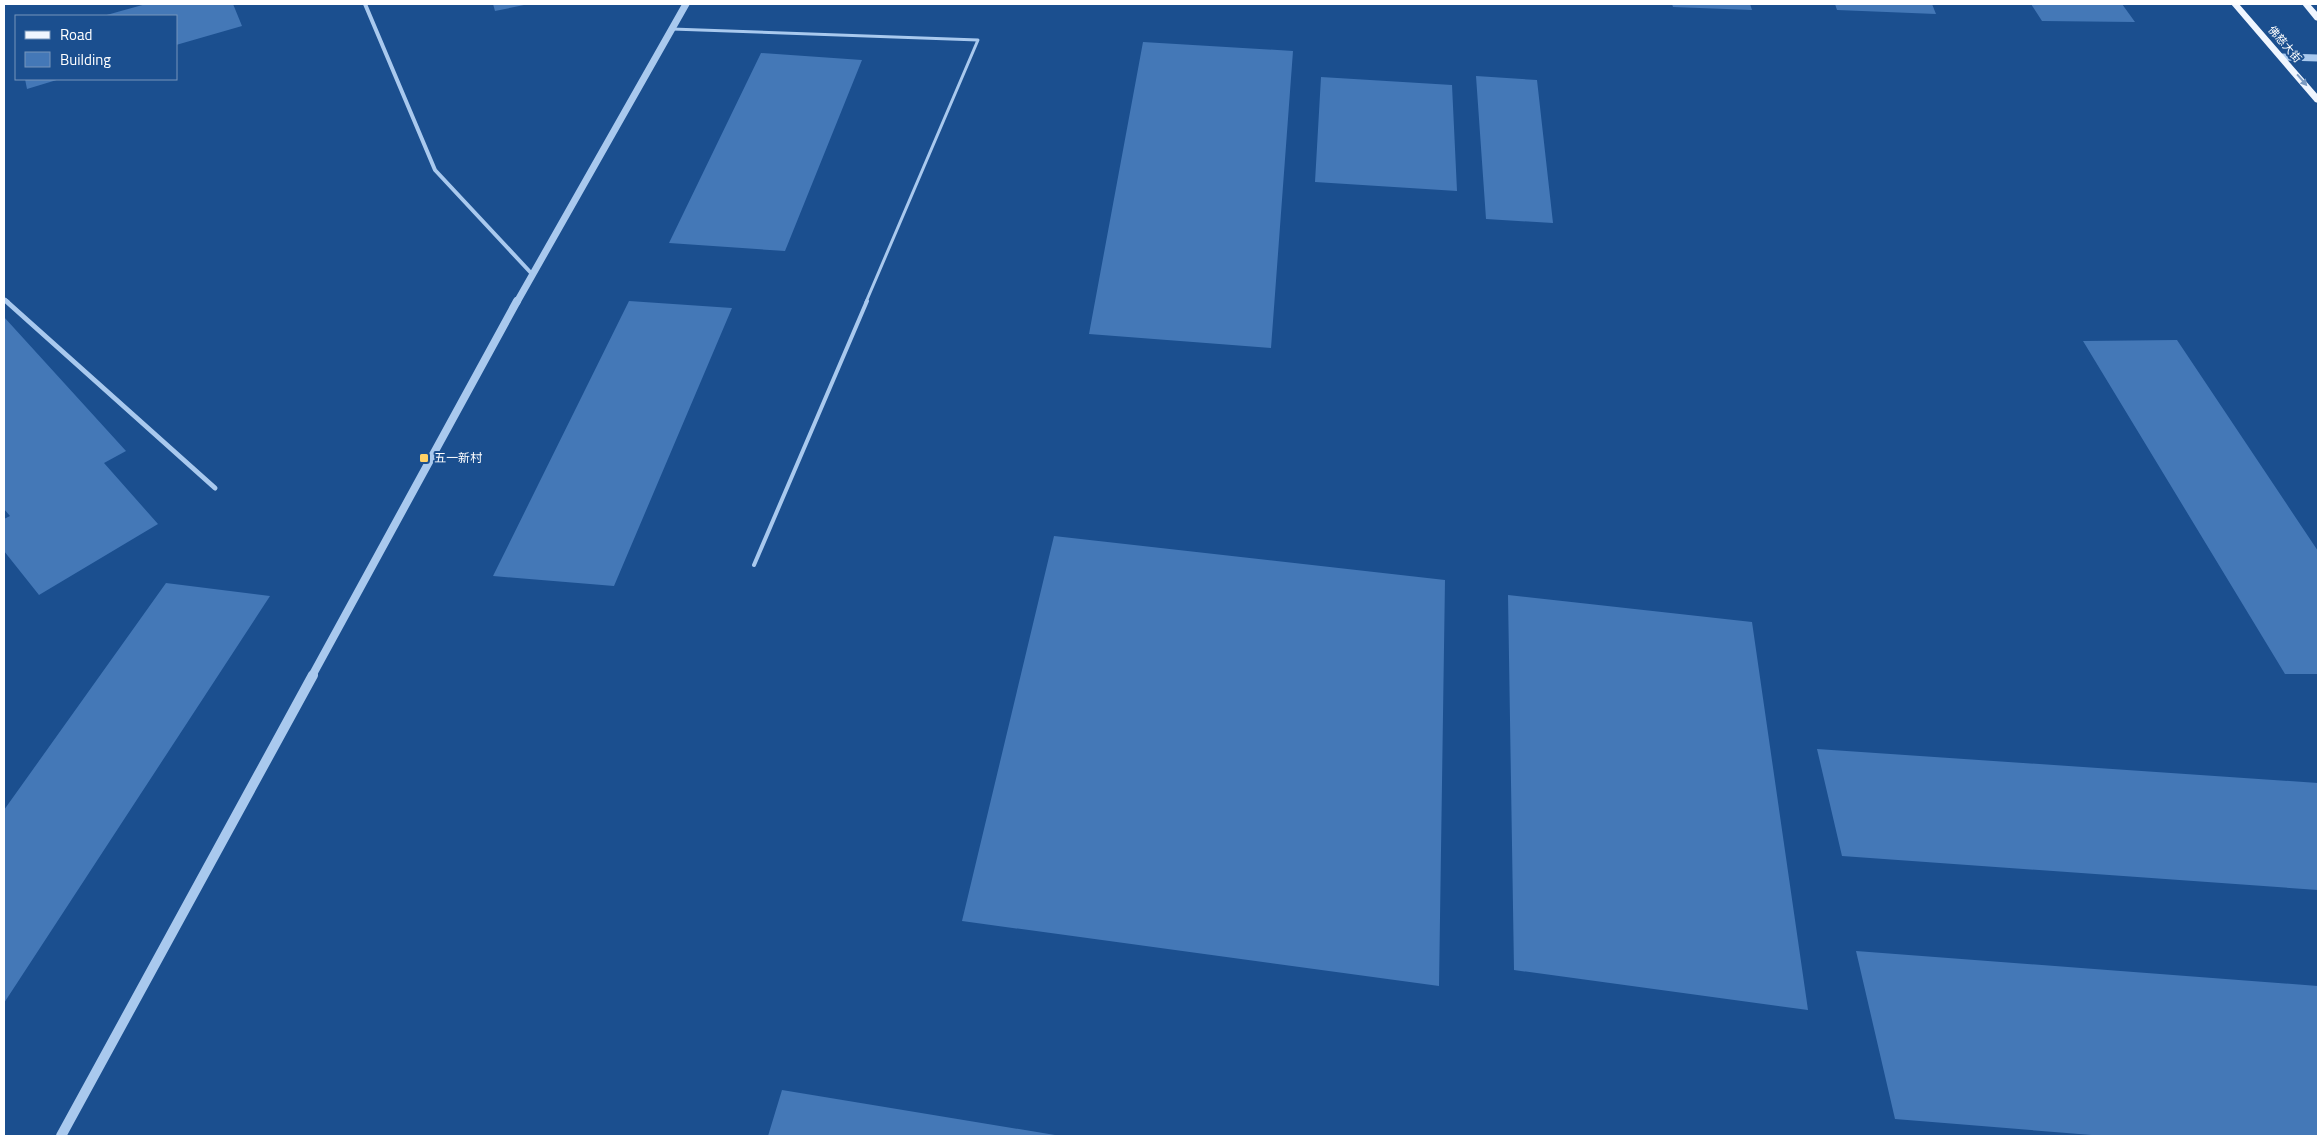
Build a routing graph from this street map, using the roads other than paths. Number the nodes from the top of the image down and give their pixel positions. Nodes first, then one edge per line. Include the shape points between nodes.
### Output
1 (365, 4) edge
2 (686, 4) edge
3 (2235, 4) edge
4 (2306, 4) edge
5 (2318, 18) edge
6 (672, 28) junction
7 (2282, 57) junction
8 (2318, 58) edge
9 (2318, 100) edge
10 (532, 274) junction
11 (4, 299) edge
12 (215, 488) dead end
13 (754, 565) dead end
14 (61, 1136) edge

1 - 10 street via 435,170
2 - 6 street
3 - 7 main road, 佛慈大街
4 - 5 main road
6 - 10 street
6 - 13 lane via 978,40
7 - 8 street
7 -> 9 main road, 佛慈大街
10 - 14 street
11 - 12 street

